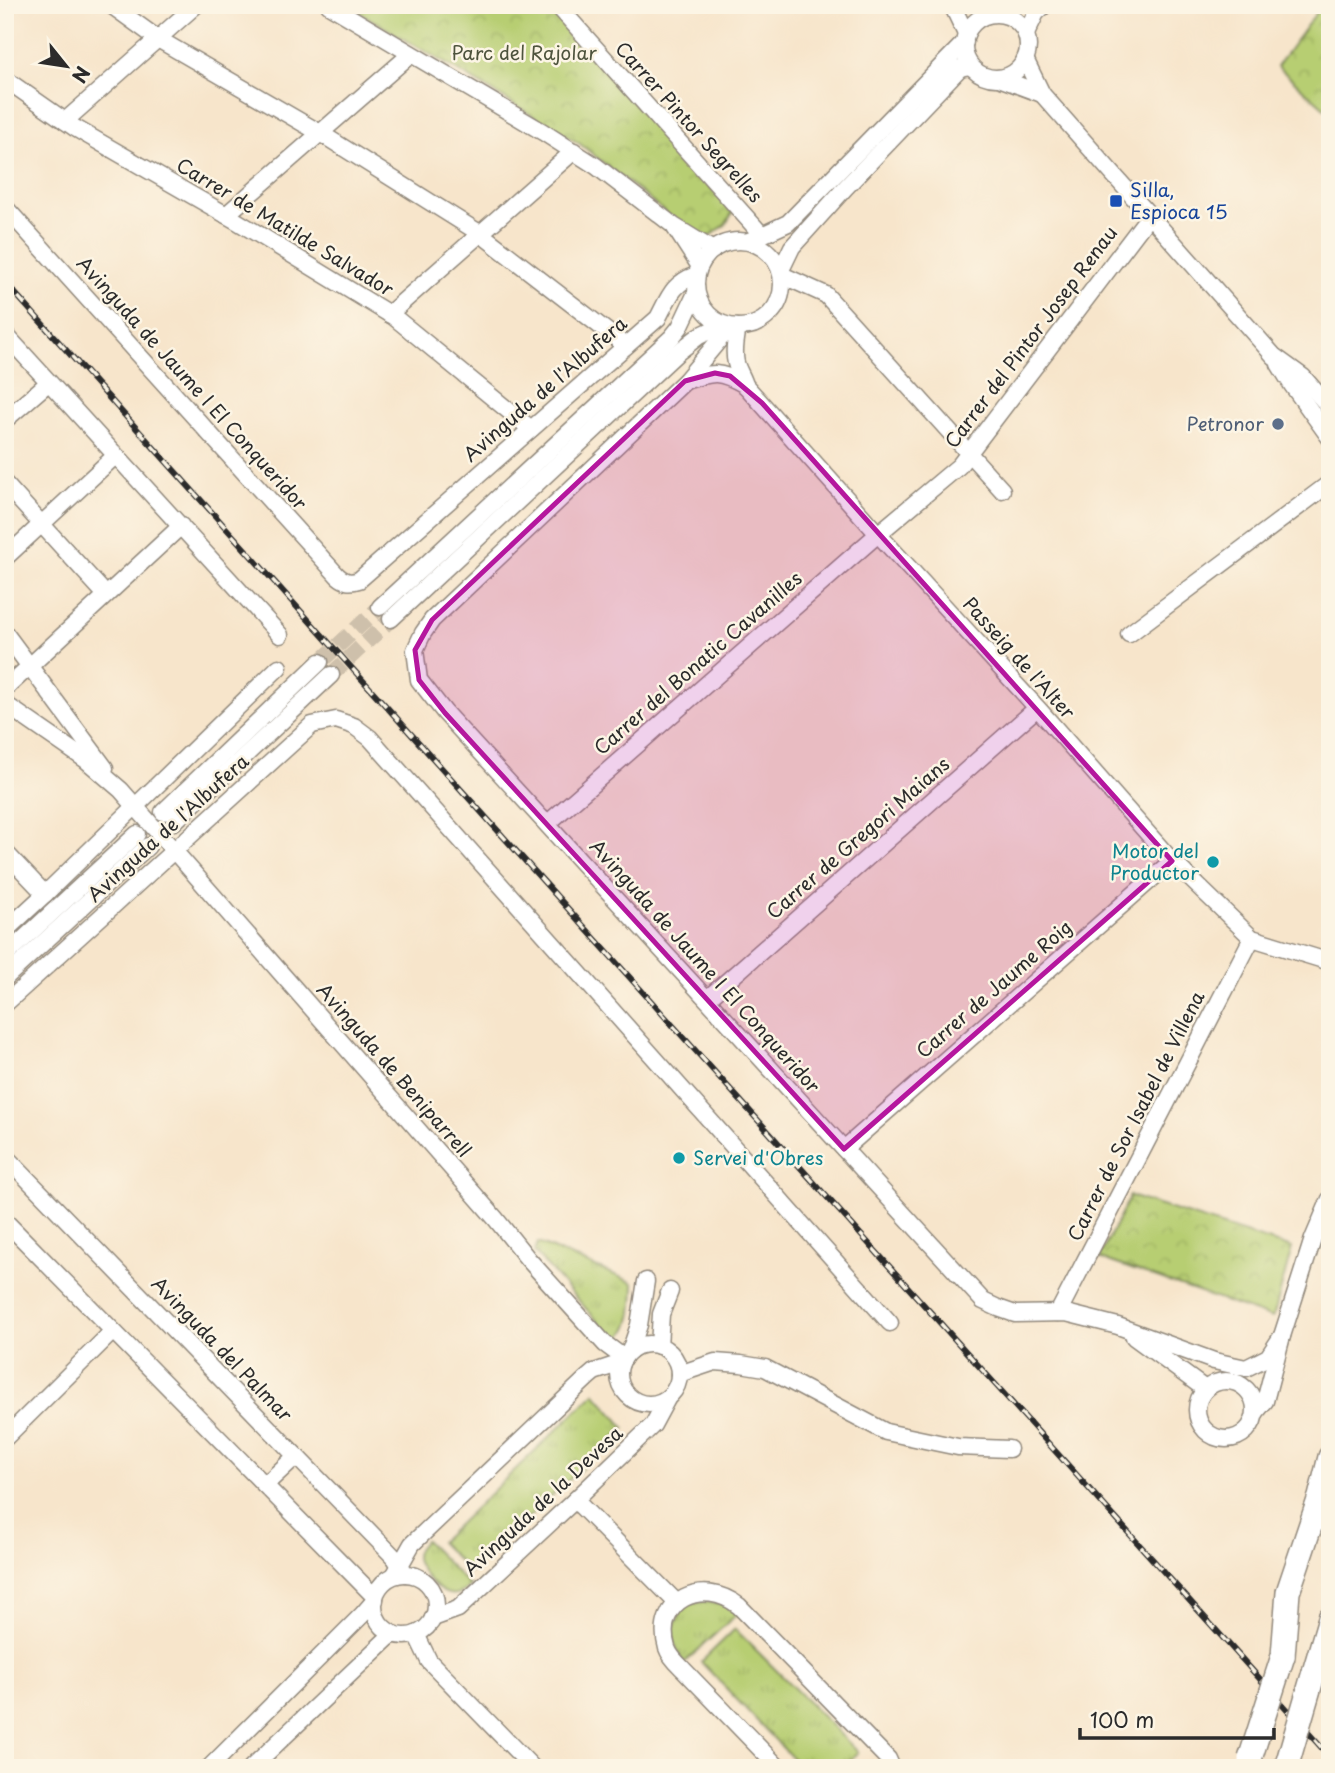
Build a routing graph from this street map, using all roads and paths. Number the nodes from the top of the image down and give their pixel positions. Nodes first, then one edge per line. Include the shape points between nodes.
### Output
1 (111, 5) edge
2 (196, 5) edge
3 (329, 5) edge
4 (557, 5) edge
5 (952, 5) edge
6 (1040, 9) edge
7 (990, 11) edge
8 (1026, 34) junction
9 (965, 38) junction
10 (158, 39) junction
11 (411, 54) junction
12 (1025, 59) junction
13 (970, 66) junction
14 (999, 78) junction
15 (5, 79) edge
16 (1042, 94) junction
17 (65, 121) junction
18 (320, 133) junction
19 (574, 151) junction
20 (5, 207) edge
21 (226, 215) junction
22 (1149, 216) junction
23 (674, 226) junction
24 (481, 233) junction
25 (755, 238) junction
26 (713, 250) junction
27 (697, 270) junction
28 (782, 273) junction
29 (811, 289) junction
30 (696, 293) junction
31 (777, 306) junction
32 (389, 314) junction
33 (730, 326) junction
34 (5, 334) edge
35 (626, 346) junction
36 (1275, 356) junction
37 (685, 381) junction
38 (48, 383) junction
39 (745, 385) junction
40 (1330, 408) edge
41 (5, 420) edge
42 (531, 429) junction
43 (1330, 438) edge
44 (970, 452) junction
45 (115, 456) junction
46 (1330, 483) edge
47 (5, 484) edge
48 (1002, 490) dead end
49 (43, 524) junction
50 (181, 526) junction
51 (877, 534) junction
52 (5, 558) edge
53 (349, 582) joint
54 (106, 595) junction
55 (5, 633) edge
56 (1129, 634) dead end
57 (280, 635) dead end
58 (30, 665) junction
59 (279, 667) dead end
60 (326, 668) tunnel mouth
61 (5, 689) edge
62 (5, 704) edge
63 (1037, 708) junction
64 (121, 790) junction
65 (135, 807) junction
66 (168, 817) dead end
67 (547, 824) junction
68 (173, 851) junction
69 (5, 852) edge
70 (1172, 861) junction
71 (45, 894) junction
72 (5, 930) edge
73 (1252, 938) junction
74 (5, 956) edge
75 (1330, 962) edge
76 (5, 978) edge
77 (707, 999) junction
78 (5, 1004) edge
79 (844, 1149) junction
80 (5, 1156) edge
81 (1330, 1199) edge
82 (6, 1223) edge
83 (646, 1281) dead end
84 (670, 1291) dead end
85 (1058, 1313) junction
86 (890, 1323) dead end
87 (1118, 1326) junction
88 (113, 1331) junction
89 (1282, 1336) junction
90 (659, 1346) junction
91 (625, 1357) junction
92 (1214, 1361) junction
93 (679, 1374) junction
94 (1223, 1381) junction
95 (1205, 1389) junction
96 (667, 1399) junction
97 (1256, 1412) junction
98 (5, 1438) edge
99 (1009, 1449) dead end
100 (296, 1456) junction
101 (1330, 1457) edge
102 (265, 1485) junction
103 (575, 1500) junction
104 (1330, 1513) edge
105 (400, 1572) junction
106 (375, 1598) junction
107 (677, 1603) junction
108 (433, 1618) junction
109 (1330, 1618) edge
110 (394, 1634) junction
111 (416, 1634) junction
112 (1330, 1643) edge
113 (1283, 1656) junction
114 (1314, 1672) junction
115 (1248, 1763) edge
116 (209, 1768) edge
117 (251, 1768) edge
118 (533, 1768) edge
119 (779, 1768) edge
120 (892, 1768) edge
121 (1286, 1768) edge

1 - 10 street
2 - 10 street
3 - 11 street
4 - 25 street, Carrer Pintor Segrelles
5 - 9 street
6 - 7 street
6 - 8 street
7 - 8 street via 1014,19
7 - 9 street via 975,21
8 - 12 street
9 - 13 street
9 - 25 street via 788,223
10 - 17 street
10 - 18 street
11 - 18 street
11 - 19 street
12 - 14 street via 1014,72
12 - 16 street
13 - 14 street via 982,75
13 - 28 street via 960,68 846,187 792,247
14 - 16 street
15 - 17 street, Carrer de Matilde Salvador
16 - 22 street
17 - 21 street, Carrer de Matilde Salvador
18 - 21 street
18 - 24 street
19 - 23 street
19 - 24 street
20 - 53 street, Avinguda de Jaume I El Conqueridor via 338,576
21 - 32 street, Carrer de Matilde Salvador
22 - 36 street
22 - 44 street, Carrer del Pintor Josep Renau
23 - 26 street
23 - 27 street
24 - 32 street
24 - 35 street
25 - 26 street via 729,241
25 - 28 street
26 - 27 street
27 - 30 street
27 - 35 street, Avinguda de l'Albufera via 671,292 659,318
28 - 29 street
28 - 31 street
29 - 31 street
29 - 44 street via 826,295
30 - 33 street via 709,316
30 - 33 street via 673,337 385,613 677,353 699,336
31 - 33 street via 753,326
32 - 42 street, Carrer de Matilde Salvador
33 - 37 street
33 - 39 street, Passeig de l'Alter via 736,366
34 - 38 street
35 - 42 street, Avinguda de l'Albufera
36 - 40 street via 1303,377
36 - 43 street
37 - 39 street via 715,373
37 - 67 street, Avinguda de Jaume I El Conqueridor via 432,620 415,650 419,680
38 - 41 street
38 - 45 street
39 - 51 street, Passeig de l'Alter
42 - 53 street, Avinguda de l'Albufera via 359,580
44 - 48 street
44 - 51 street, Carrer del Pintor Josep Renau
45 - 49 street
45 - 50 street
46 - 56 street
47 - 49 street
49 - 52 street
49 - 54 street
50 - 54 street
50 - 57 street
51 - 63 street, Passeig de l'Alter
51 - 67 street, Carrer del Bonatic Cavanilles
54 - 58 street
55 - 58 street
58 - 61 street
58 - 64 street
59 - 65 street, Avinguda de l'Albufera
60 - 66 street, Avinguda de l'Albufera
62 - 64 street
63 - 70 street, Passeig de l'Alter
63 - 77 street, Carrer de Gregori Maians
64 - 65 street, Avinguda de Beniparrell
65 - 68 street, Avinguda de Beniparrell
65 - 71 street, Avinguda de l'Albufera
67 - 77 street, Avinguda de Jaume I El Conqueridor
68 - 78 street, Avinguda de l'Albufera
68 - 86 street, Avinguda de l'Albufera via 312,726 336,720 354,726 370,738
68 - 91 street, Avinguda de Beniparrell via 528,1259 605,1344
69 - 71 street
70 - 73 street, Passeig de l'Alter
70 - 79 street, Carrer de Jaume Roig
71 - 72 street, Avinguda de l'Albufera
73 - 75 street, Passeig de l'Alter
73 - 85 street, Carrer de Sor Isabel de Villena
74 - 76 street, Avinguda de l'Albufera via 142,840
77 - 79 street, Avinguda de Jaume I El Conqueridor
79 - 85 street, Avinguda de Jaume I El Conqueridor via 983,1301 1015,1314
80 - 100 street, Avinguda del Palmar
81 - 89 street
82 - 88 street
83 - 91 street via 639,1325
84 - 90 street via 660,1314
85 - 87 street
87 - 92 street
87 - 95 street
88 - 98 street
88 - 102 street
89 - 92 street via 1268,1357 1246,1368
89 - 97 street via 1265,1401
90 - 91 street via 639,1346
90 - 93 street via 673,1356
91 - 96 street via 619,1370 625,1393 645,1404
91 - 105 street via 587,1378 412,1544
92 - 94 street
93 - 96 street
93 - 99 street via 715,1362 765,1368 886,1432 958,1447
94 - 95 street
94 - 97 street via 1247,1389
95 - 97 street via 1197,1414 1212,1437 1240,1437 1254,1422
96 - 103 street, Avinguda de la Devesa via 653,1425
100 - 102 street
100 - 105 street, Avinguda del Palmar
101 - 113 highway via 1288,1592
102 - 106 street
103 - 107 street
103 - 108 street, Avinguda de la Devesa via 458,1608
104 - 113 highway
105 - 106 street via 385,1581
105 - 108 street via 419,1577 430,1586 435,1595
106 - 110 street via 377,1619
106 - 116 street
107 - 119 street via 665,1632 672,1658
107 - 120 street via 702,1592 729,1598
108 - 111 street
109 - 114 highway
110 - 111 street
110 - 117 street
111 - 118 street via 429,1661
112 - 114 highway
113 - 115 highway, bridge
114 - 121 highway, bridge

